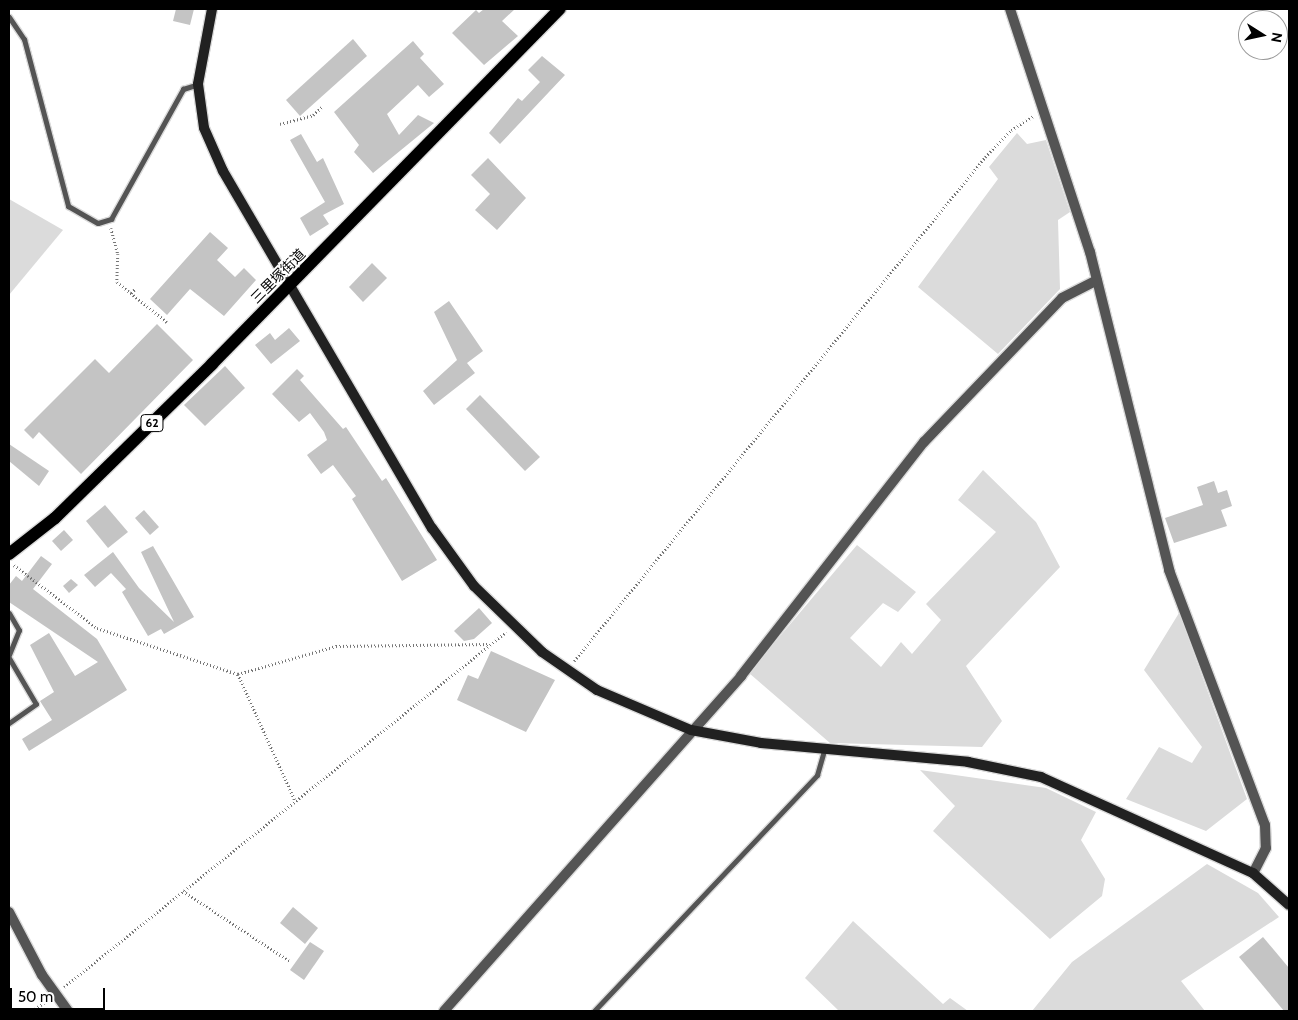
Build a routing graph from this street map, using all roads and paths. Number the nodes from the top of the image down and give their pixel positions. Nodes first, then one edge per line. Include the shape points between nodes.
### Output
1 (212, 9) edge
2 (560, 9) edge
3 (1010, 9) edge
4 (9, 17) edge
5 (198, 84) junction
6 (322, 107) dead end
7 (1044, 113) junction
8 (280, 124) dead end
9 (108, 222) junction
10 (1097, 280) junction
11 (290, 286) junction
12 (135, 289) dead end
13 (131, 293) junction
14 (167, 322) dead end
15 (9, 554) edge
16 (9, 561) edge
17 (9, 614) edge
18 (512, 626) junction
19 (492, 644) junction
20 (9, 656) edge
21 (567, 670) junction
22 (238, 674) junction
23 (9, 723) edge
24 (691, 730) junction
25 (824, 750) junction
26 (295, 800) junction
27 (1253, 873) junction
28 (183, 891) junction
29 (1289, 905) edge
30 (9, 912) edge
31 (291, 962) dead end
32 (55, 994) junction
33 (32, 1011) edge
34 (68, 1011) edge
35 (444, 1011) edge
36 (594, 1011) edge

1 - 5 street
2 - 11 main road, 三里塚街道 / 62
3 - 7 street
4 - 9 lane via 24,39 68,206 98,223
5 - 9 lane via 186,85 180,92
5 - 11 street via 209,142
6 - 8 path via 313,115
7 - 10 street
7 - 21 path via 1011,130 985,157
9 - 13 path via 118,254 117,282
10 - 24 street via 1062,298 924,442 741,676
10 - 27 street via 1169,570 1265,825 1266,848
11 - 15 main road, 三里塚街道 / 62 via 55,518
11 - 18 street via 432,528 474,586
12 - 13 path
13 - 14 path
16 - 22 path via 97,628
17 - 20 lane via 19,630
18 - 19 path
18 - 21 street
19 - 22 path via 336,646
19 - 26 path
20 - 23 lane via 36,704
21 - 24 street via 621,702
22 - 26 path
24 - 25 street
24 - 35 street
25 - 27 street via 968,762 1041,777
25 - 36 lane via 817,774
26 - 28 path
27 - 29 street
28 - 31 path
28 - 32 path
30 - 32 street
32 - 33 path
32 - 34 street

